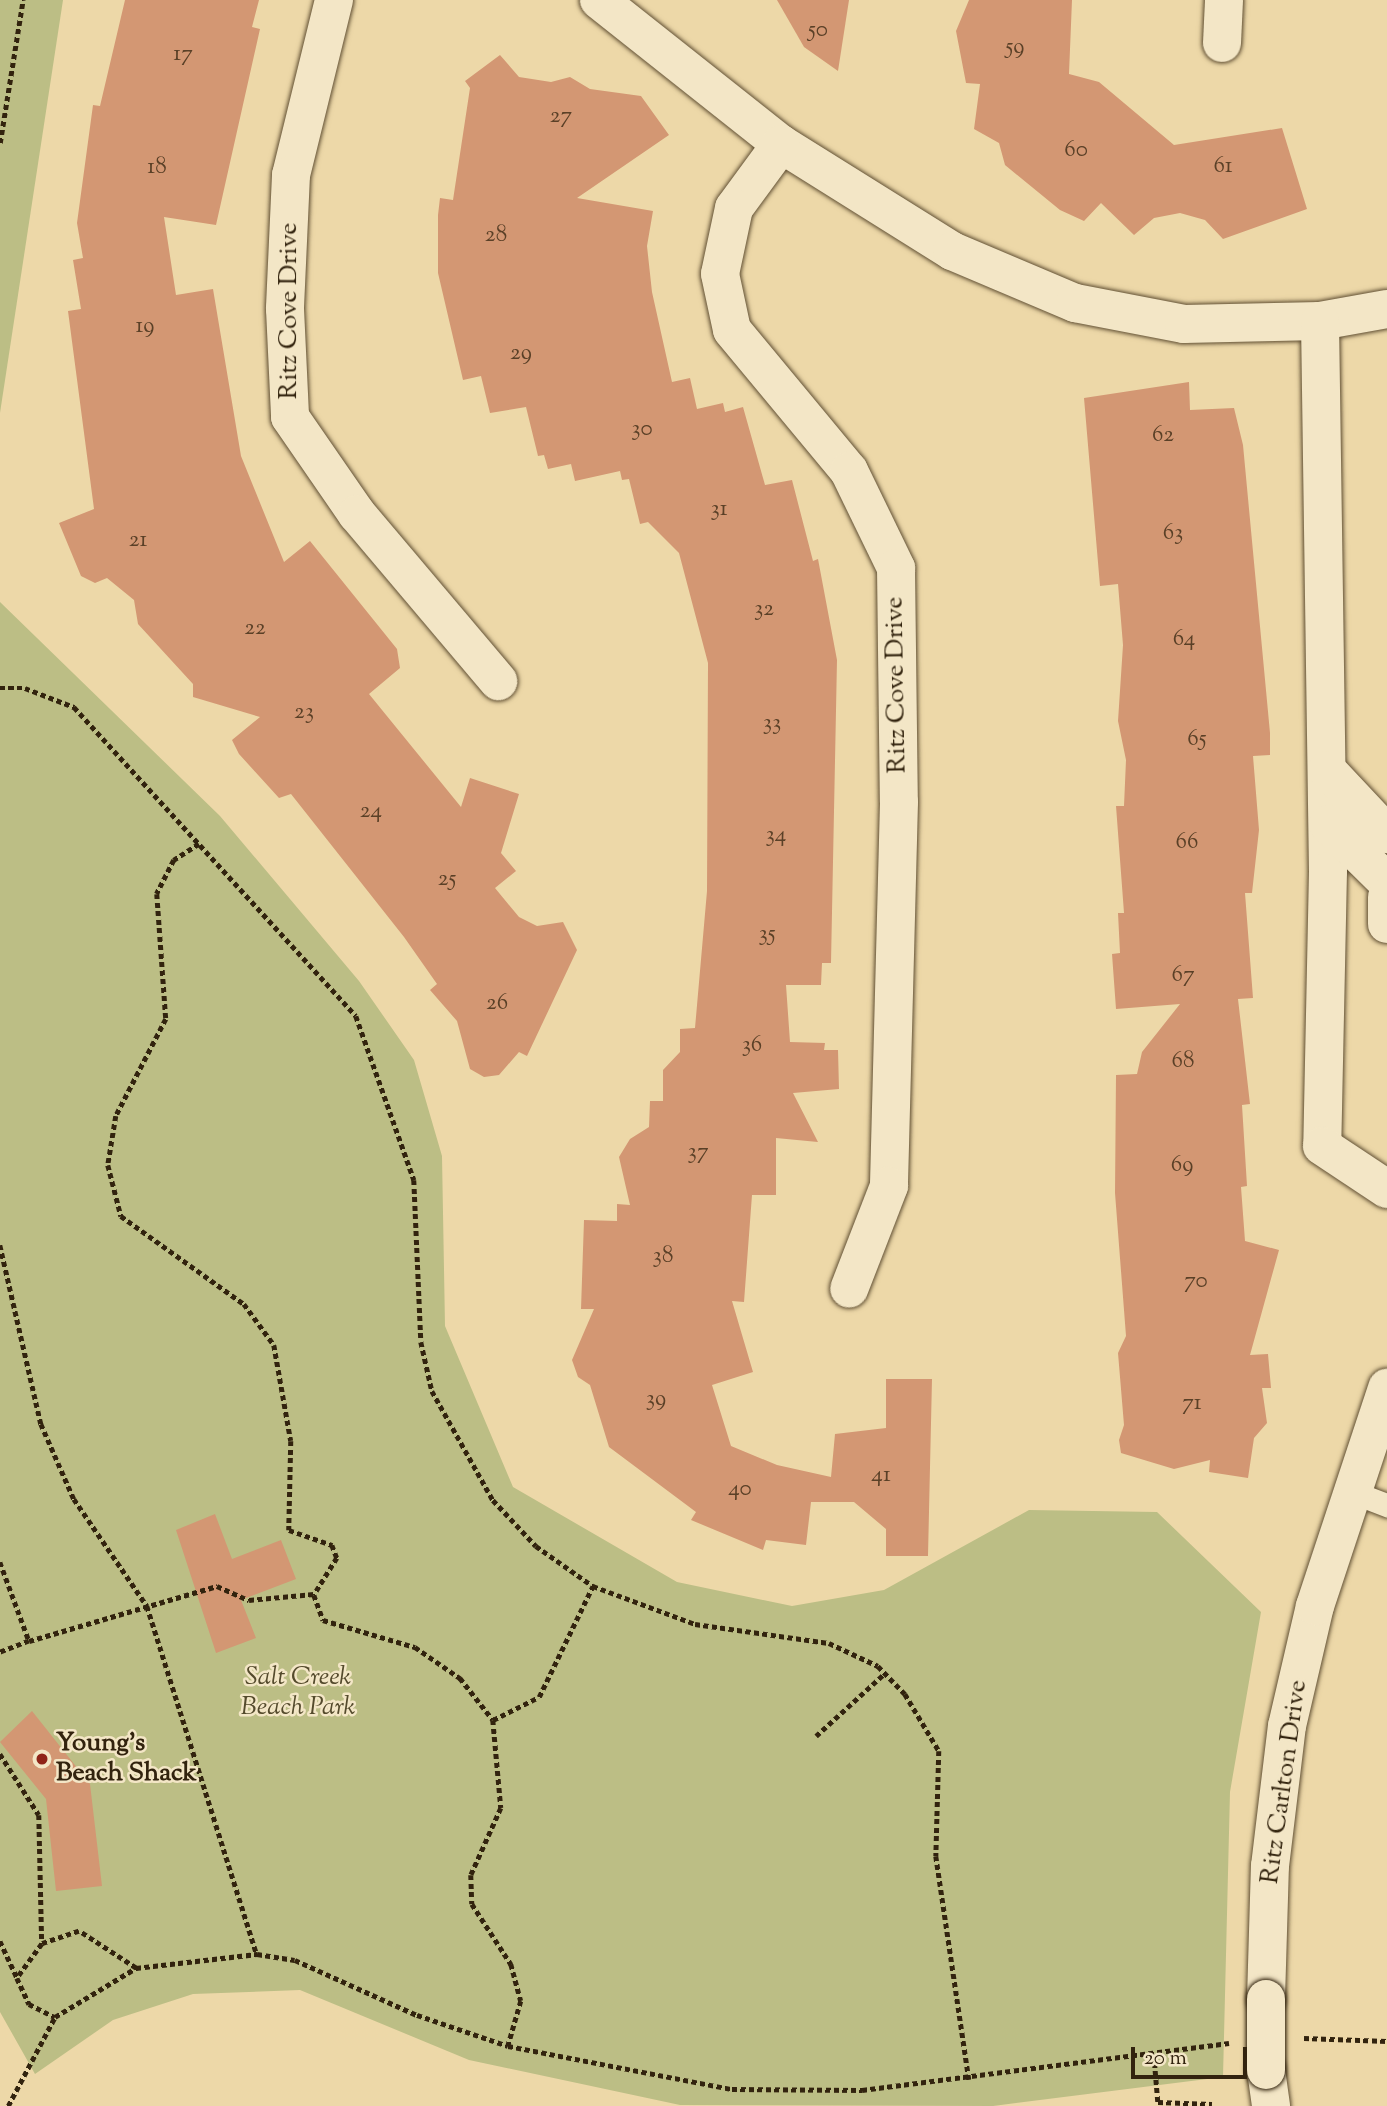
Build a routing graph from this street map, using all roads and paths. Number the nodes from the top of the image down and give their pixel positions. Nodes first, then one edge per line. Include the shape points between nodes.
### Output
1 (23, 0) edge
2 (334, 0) edge
3 (598, 0) edge
4 (1224, 0) edge
5 (1222, 43) dead end
6 (0, 143) edge
7 (780, 144) junction
8 (1387, 309) edge
9 (1320, 321) junction
10 (498, 681) dead end
11 (0, 688) edge
12 (1327, 770) junction
13 (1328, 824) junction
14 (1387, 834) edge
15 (199, 844) junction
16 (1387, 882) edge
17 (1387, 897) edge
18 (1387, 924) edge
19 (1387, 1189) edge
20 (0, 1245) edge
21 (849, 1289) dead end
22 (1387, 1388) edge
23 (1350, 1491) junction
24 (1387, 1505) edge
25 (0, 1562) edge
26 (593, 1586) junction
27 (315, 1594) junction
28 (147, 1606) junction
29 (29, 1641) junction
30 (0, 1652) edge
31 (885, 1673) junction
32 (493, 1720) junction
33 (816, 1736) dead end
34 (0, 1754) edge
35 (0, 1941) edge
36 (42, 1944) junction
37 (257, 1954) junction
38 (136, 1968) junction
39 (17, 1978) junction
40 (55, 2017) junction
41 (1299, 2038) dead end
42 (1387, 2041) edge
43 (1234, 2043) dead end
44 (508, 2046) junction
45 (1154, 2054) junction
46 (969, 2080) junction
47 (1268, 2088) edge
48 (1212, 2105) edge
49 (8, 2106) edge

1 - 6 path
2 - 10 street, Ritz Cove Drive via 291,175 285,309 290,417 357,514
3 - 7 street
4 - 5 street
7 - 9 street via 952,251 1075,303 1184,324
7 - 21 street, Ritz Cove Drive via 734,208 720,274 732,330 849,471 896,568 898,802 888,1186
8 - 9 street
9 - 12 street
11 - 15 path via 25,688 74,707
12 - 13 street
12 - 14 street
13 - 16 street
13 - 19 street via 1321,1146
15 - 26 path via 356,1016 414,1180 421,1342 432,1391 493,1500 536,1546
15 - 27 path via 174,860 157,894 166,1018 116,1116 108,1165 121,1216 244,1304 274,1345 291,1441 289,1530 332,1545 337,1558
17 - 18 street
20 - 28 path via 41,1424 74,1499
22 - 23 street, Ritz Carlton Drive
23 - 24 lane
23 - 47 street, Ritz Carlton Drive, bridge via 1287,1726 1270,1866
25 - 29 path
26 - 31 path via 695,1624 829,1643
26 - 32 path via 539,1698
27 - 28 path via 249,1600 217,1586
27 - 32 path via 323,1620 415,1647 460,1678
28 - 29 path
28 - 37 path
29 - 30 path
31 - 33 path
31 - 46 path via 939,1751 936,1856
32 - 44 path via 501,1808 471,1875 472,1904 511,1964 521,2001
34 - 36 path via 39,1815
35 - 39 path
36 - 38 path via 79,1931
36 - 39 path
37 - 38 path
37 - 44 path via 295,1960 417,2015
38 - 40 path
39 - 40 path via 29,2004
40 - 49 path
41 - 42 path
43 - 45 path
44 - 46 path via 732,2089 862,2090
45 - 46 path
45 - 48 path via 1158,2102

